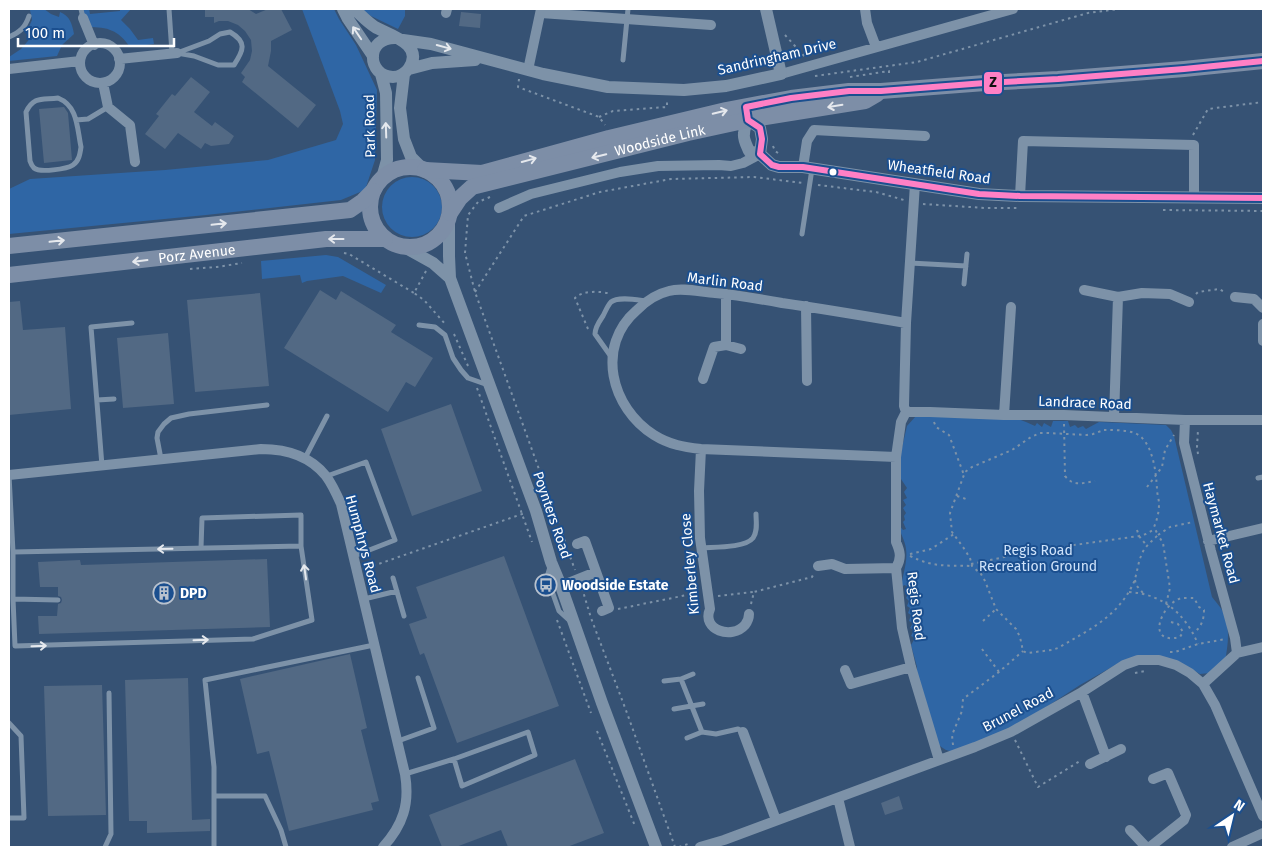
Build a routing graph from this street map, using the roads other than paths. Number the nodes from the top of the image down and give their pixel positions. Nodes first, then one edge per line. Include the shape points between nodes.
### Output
1 (169, 9) edge
2 (342, 9) edge
3 (354, 9) edge
4 (766, 9) edge
5 (865, 9) edge
6 (1013, 9) edge
7 (541, 11) edge
8 (82, 13) edge
9 (627, 14) edge
10 (29, 16) dead end
11 (711, 25) dead end
12 (9, 37) edge
13 (400, 39) junction
14 (94, 45) junction
15 (876, 47) junction
16 (174, 53) junction
17 (373, 56) junction
18 (119, 59) junction
19 (485, 59) junction
20 (623, 60) dead end
21 (80, 61) junction
22 (1263, 61) edge
23 (9, 69) edge
24 (406, 71) junction
25 (382, 74) junction
26 (523, 74) junction
27 (781, 74) junction
28 (103, 83) junction
29 (108, 106) junction
30 (747, 113) junction
31 (76, 120) junction
32 (925, 136) dead end
33 (760, 154) junction
34 (135, 162) dead end
35 (808, 168) junction
36 (424, 169) junction
37 (382, 178) junction
38 (915, 184) junction
39 (373, 191) junction
40 (1020, 196) junction
41 (1194, 198) junction
42 (1263, 198) edge
43 (499, 208) dead end
44 (450, 215) junction
45 (802, 234) dead end
46 (385, 239) junction
47 (9, 246) edge
48 (406, 248) junction
49 (967, 254) dead end
50 (910, 263) junction
51 (966, 266) junction
52 (9, 275) edge
53 (450, 278) junction
54 (964, 284) dead end
55 (1084, 290) dead end
56 (726, 294) junction
57 (1118, 298) junction
58 (1235, 298) road end
59 (647, 301) junction
60 (1189, 302) road end
61 (806, 306) junction
62 (1011, 308) dead end
63 (1263, 308) edge
64 (906, 322) junction
65 (132, 323) dead end
66 (1263, 324) edge
67 (419, 325) dead end
68 (1263, 341) edge
69 (726, 345) junction
70 (741, 349) dead end
71 (612, 358) junction
72 (703, 379) dead end
73 (807, 381) dead end
74 (489, 385) junction
75 (114, 399) dead end
76 (97, 400) junction
77 (267, 405) dead end
78 (906, 412) junction
79 (1004, 415) junction
80 (327, 416) dead end
81 (1114, 417) junction
82 (1185, 420) junction
83 (1263, 420) edge
84 (701, 449) junction
85 (896, 457) junction
86 (305, 458) junction
87 (162, 459) junction
88 (102, 466) junction
89 (9, 475) edge
90 (326, 476) junction
91 (756, 514) dead end
92 (1263, 528) edge
93 (1208, 541) junction
94 (577, 544) dead end
95 (301, 546) junction
96 (202, 548) junction
97 (701, 548) junction
98 (13, 552) junction
99 (354, 556) junction
100 (551, 562) junction
101 (818, 566) road end
102 (896, 568) junction
103 (596, 572) junction
104 (393, 578) dead end
105 (561, 586) junction
106 (397, 591) junction
107 (13, 599) junction
108 (364, 599) junction
109 (58, 600) dead end
110 (605, 609) road end
111 (749, 614) road end
112 (404, 616) dead end
113 (574, 624) junction
114 (374, 645) junction
115 (1263, 647) edge
116 (1237, 653) junction
117 (911, 667) junction
118 (845, 670) dead end
119 (693, 674) dead end
120 (418, 678) dead end
121 (681, 679) junction
122 (664, 681) dead end
123 (1203, 684) junction
124 (1082, 692) junction
125 (109, 693) dead end
126 (703, 704) dead end
127 (691, 706) junction
128 (674, 709) dead end
129 (9, 723) edge
130 (702, 732) junction
131 (743, 732) joint
132 (687, 738) dead end
133 (398, 742) junction
134 (1120, 749) dead end
135 (1106, 757) junction
136 (454, 759) junction
137 (939, 760) junction
138 (1090, 764) road end
139 (405, 774) junction
140 (1153, 780) dead end
141 (214, 796) junction
142 (838, 798) junction
143 (1261, 805) edge
144 (1263, 816) edge
145 (9, 818) edge
146 (776, 820) junction
147 (1130, 830) dead end
148 (1263, 834) edge
149 (726, 844) edge
150 (105, 847) edge
151 (214, 847) edge
152 (286, 847) edge
153 (384, 847) edge
154 (656, 847) edge
155 (700, 847) edge
156 (850, 847) edge
157 (1146, 847) edge
158 (1150, 847) edge
159 (1232, 847) edge

1 - 16 lane
17 -> 2 street
3 - 13 street via 374,26
4 - 27 street
5 - 15 street
6 - 15 street, Sandringham Drive
7 - 9 street
7 - 26 street
8 - 14 street
9 - 11 street
9 - 20 lane
10 - 12 lane via 25,26
13 - 17 street via 383,40
13 -> 19 street, Sandringham Drive
13 - 24 street via 411,50 412,63
14 - 18 street via 107,45
14 - 21 street via 85,51
15 - 27 street, Sandringham Drive
16 - 16 lane via 230,32 239,37 243,45 242,54 234,65 218,65
16 - 18 street
17 - 25 street via 376,69
18 - 28 street via 118,72
19 - 24 street, Sandringham Drive via 432,63
19 - 26 street, Sandringham Drive
21 - 23 street
21 - 28 street via 86,78
22 - 30 main road, Woodside Link via 881,91 865,101
24 - 25 street via 392,77
24 - 36 street via 400,108 404,139 411,156
37 -> 25 street, Park Road via 388,160 386,93
26 - 27 street, Sandringham Drive via 543,74 608,87 684,90 726,86
28 - 29 street
29 - 31 lane via 88,119
29 - 34 street via 130,125
30 - 33 street via 760,128
36 -> 30 main road, Woodside Link via 482,174 609,138 726,110
30 -> 44 main road, Woodside Link via 688,133 472,187 460,198
31 - 31 lane via 81,147 75,164 40,171 32,167 26,112 30,104 35,100 64,100 73,109
32 - 35 street via 814,130 806,141
33 - 35 street, Wheatfield Road via 772,165
33 - 43 street via 731,166 658,166 620,172 531,194
35 - 38 street, Wheatfield Road
35 - 45 lane via 810,184
36 - 37 main road via 401,168
36 - 44 main road via 442,182 448,192
37 - 39 main road
38 - 40 street, Wheatfield Road via 979,194
38 - 50 street, Regis Road
39 - 46 main road via 370,202 372,222
47 -> 39 main road, Porz Avenue via 350,210
40 - 41 street, Wheatfield Road
40 - 41 street via 1023,141 1194,145
41 - 42 street, Wheatfield Road
44 - 48 main road via 438,237 428,244
44 - 53 street, Poynters Road
46 - 48 main road
46 -> 52 main road, Porz Avenue via 326,239
48 - 53 street, Poynters Road via 433,263
49 - 51 lane
50 - 51 lane
50 - 64 street, Regis Road
51 - 54 lane
53 - 74 street, Poynters Road
55 - 57 street
56 - 59 street, Marlin Road via 673,290
56 - 61 street, Marlin Road
56 - 69 street
57 - 60 street via 1142,293 1170,294
57 - 81 street
58 - 63 street via 1254,299
59 - 71 street, Marlin Road via 623,324 615,340
59 - 71 lane via 616,299 611,302 596,334
61 - 64 street, Marlin Road
61 - 73 street
62 - 79 street
64 - 78 street, Regis Road
65 - 76 lane via 91,327
66 - 68 street
67 - 74 lane via 435,327 445,335 453,358 468,378
69 - 70 street
69 - 72 street via 714,347
71 - 84 street, Marlin Road via 622,402 636,420 673,445
74 - 100 street, Poynters Road via 536,511
75 - 76 lane
76 - 88 lane
77 - 87 lane via 171,418 158,432
78 - 79 street, Landrace Road
78 - 85 street, Regis Road
79 - 81 street, Landrace Road
80 - 86 lane
81 - 82 street, Landrace Road
82 - 83 street, Landrace Road
82 - 93 street, Haymarket Road via 1184,443
84 - 85 street, Marlin Road
84 - 97 street, Kimberley Close
85 - 102 street, Regis Road via 896,542 900,550
86 - 87 street, Humphrys Road via 262,449
86 - 90 street, Humphrys Road
87 - 88 street, Humphrys Road
88 - 89 street, Humphrys Road
89 - 98 lane
90 - 99 street, Humphrys Road via 341,504
90 - 99 lane via 366,462 395,540
91 - 97 lane via 756,531 748,542
92 - 93 street
93 - 116 street, Haymarket Road
94 - 103 street via 585,541
95 - 96 lane
95 - 96 lane via 301,515 202,518
107 -> 95 lane via 15,646 253,639 312,620
96 -> 98 lane
97 - 111 street, Kimberley Close via 710,609 708,619 713,626 722,632 738,631 749,620
98 - 107 lane
99 - 108 street, Humphrys Road
100 - 105 street, Poynters Road
100 - 113 lane via 547,577 559,611
101 - 102 street
102 - 117 street, Regis Road via 902,628
103 - 105 street
103 - 110 street
104 - 106 lane
105 - 113 street, Poynters Road
106 - 108 lane
106 - 112 lane
107 - 109 lane
108 - 114 street, Humphrys Road
113 - 154 street, Poynters Road
114 - 133 street, Humphrys Road
114 - 141 lane via 205,680
115 - 116 street
116 - 123 street
117 - 118 street via 851,684
117 - 137 street, Regis Road
119 - 121 lane
120 - 133 lane via 434,728
121 - 122 lane
121 - 127 lane
123 - 124 street, Brunel Road via 1176,665 1159,660 1138,660 1124,665
123 - 143 street, Brunel Road via 1216,705
124 - 135 street
124 - 137 street, Brunel Road via 1011,732
125 - 150 lane via 111,834
126 - 127 lane
127 - 128 lane
127 - 130 lane
129 - 145 lane via 21,736 24,818
130 - 131 lane
130 - 132 lane
131 - 146 street
133 - 139 street, Humphrys Road
134 - 135 street
135 - 138 street
136 - 136 lane via 528,732 535,755 462,786
136 - 139 lane
137 - 142 street, Brunel Road
139 - 153 street, Humphrys Road via 405,810 399,826
140 - 158 street via 1168,773 1186,815
141 - 151 lane
141 - 152 lane via 265,796
142 - 146 street, Brunel Road
142 - 156 street
143 - 144 street, Brunel Road
146 - 149 street, Brunel Road
147 - 157 street
148 - 159 street
149 - 155 street, Brunel Road

